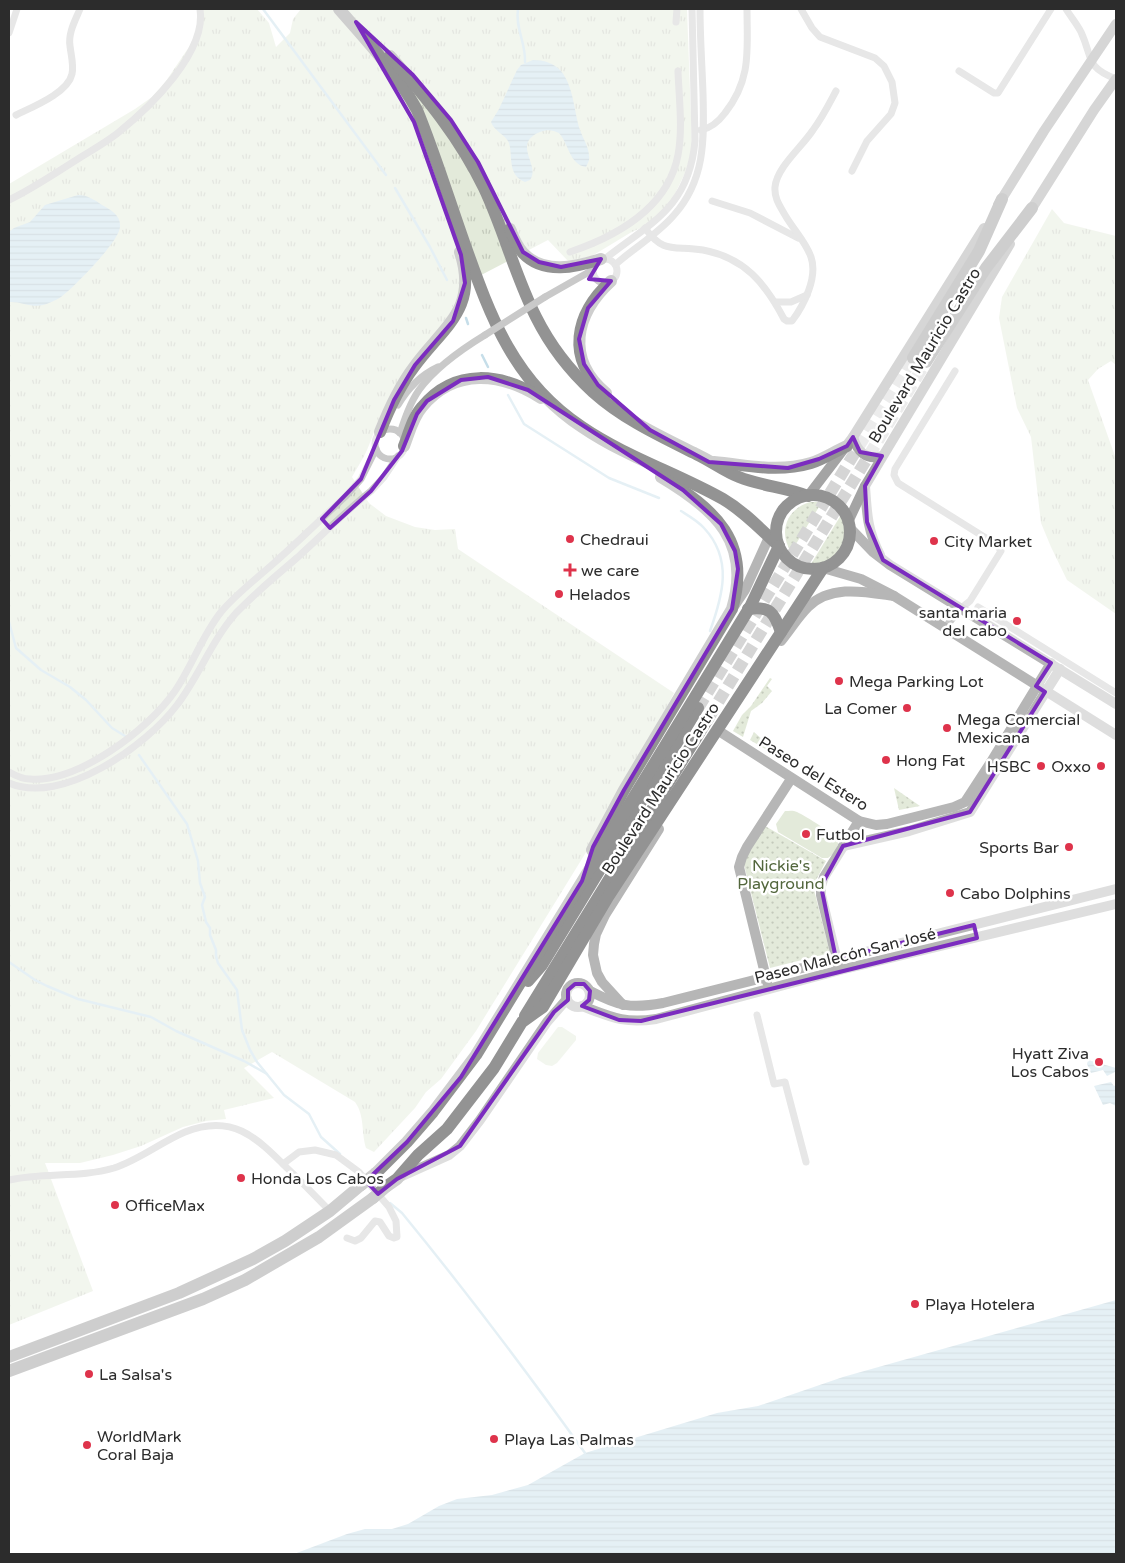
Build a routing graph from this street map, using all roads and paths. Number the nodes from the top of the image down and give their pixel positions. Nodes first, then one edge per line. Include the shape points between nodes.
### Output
1 (17, 9) edge
2 (80, 9) edge
3 (200, 9) edge
4 (339, 9) edge
5 (347, 9) edge
6 (676, 9) edge
7 (692, 9) edge
8 (747, 9) edge
9 (801, 9) edge
10 (1051, 9) edge
11 (1066, 9) edge
12 (698, 14) edge
13 (676, 22) dead end
14 (1116, 24) edge
15 (9, 33) edge
16 (376, 46) junction
17 (1091, 63) junction
18 (678, 71) dead end
19 (959, 71) dead end
20 (1116, 79) edge
21 (836, 91) dead end
22 (16, 115) dead end
23 (704, 130) junction
24 (696, 131) junction
25 (852, 171) dead end
26 (660, 197) junction
27 (1002, 199) junction
28 (9, 200) edge
29 (712, 201) dead end
30 (670, 208) junction
31 (1032, 208) junction
32 (675, 214) junction
33 (645, 228) junction
34 (650, 236) junction
35 (801, 240) junction
36 (570, 252) dead end
37 (600, 262) junction
38 (616, 264) junction
39 (573, 282) junction
40 (607, 282) junction
41 (807, 295) junction
42 (775, 302) junction
43 (912, 358) tunnel mouth
44 (926, 362) tunnel mouth
45 (445, 363) junction
46 (955, 371) dead end
47 (566, 415) junction
48 (650, 430) junction
49 (384, 431) junction
50 (400, 433) junction
51 (850, 442) junction
52 (376, 449) junction
53 (401, 451) junction
54 (633, 456) junction
55 (882, 456) junction
56 (709, 462) junction
57 (865, 486) junction
58 (808, 496) junction
59 (322, 519) junction
60 (849, 525) junction
61 (330, 528) junction
62 (774, 541) junction
63 (883, 560) junction
64 (823, 568) junction
65 (894, 596) junction
66 (978, 607) dead end
67 (732, 609) junction
68 (748, 609) junction
69 (960, 609) junction
70 (944, 628) junction
71 (781, 632) junction
72 (1055, 666) junction
73 (1041, 689) junction
74 (1116, 693) edge
75 (1116, 704) edge
76 (698, 708) tunnel mouth
77 (709, 717) tunnel mouth
78 (722, 733) junction
79 (1116, 735) edge
80 (995, 764) junction
81 (9, 772) edge
82 (20, 778) junction
83 (791, 779) junction
84 (12, 785) edge
85 (859, 821) junction
86 (902, 821) junction
87 (905, 832) junction
88 (844, 846) junction
89 (644, 854) junction
90 (582, 881) junction
91 (1116, 889) edge
92 (608, 897) junction
93 (1116, 904) edge
94 (974, 925) junction
95 (977, 938) junction
96 (836, 959) junction
97 (840, 970) junction
98 (766, 977) junction
99 (769, 989) junction
100 (590, 991) junction
101 (567, 999) junction
102 (507, 1006) junction
103 (582, 1006) junction
104 (623, 1006) junction
105 (757, 1015) dead end
106 (522, 1022) junction
107 (806, 1162) dead end
108 (283, 1164) junction
109 (9, 1180) edge
110 (392, 1182) junction
111 (330, 1211) junction
112 (347, 1238) dead end
113 (9, 1357) edge
114 (9, 1371) edge

1 - 15 street
2 - 22 street via 70,36 72,74 67,83 60,91
3 - 28 street via 200,30 191,52 160,95 118,133
4 - 16 highway
5 - 16 highway
6 - 13 street
7 - 12 street
8 - 23 street via 748,59 744,81 734,102 710,128
9 - 25 street via 820,37 875,58 884,66 892,82 895,103 891,114 867,141
10 - 19 street via 998,93
11 - 17 street via 1081,33
12 - 23 street
12 - 24 street
14 - 17 main road, Boulevard Mauricio Castro
16 - 37 highway via 424,86 451,120 486,176 523,252 539,262 561,268
16 - 47 highway via 417,110 476,277 502,340 532,382
16 - 48 highway via 432,106 472,166 494,209 536,318 556,350 593,392
16 - 49 highway via 414,122 461,255 465,278 462,300 453,322 405,380 394,400
17 - 20 street
17 - 27 main road, Boulevard Mauricio Castro
18 - 26 street via 678,155 672,176
20 - 31 main road, Boulevard Mauricio Castro
21 - 35 street via 813,131 776,180 775,196
23 - 24 street
23 - 32 street via 702,160 688,195
24 - 30 street via 692,163 682,190
26 - 30 street
26 - 36 street via 620,230
27 - 43 highway, Boulevard Mauricio Castro via 978,251
27 - 51 main road, Boulevard Mauricio Castro
29 - 35 street via 765,220
30 - 32 street
30 - 33 street
31 - 44 highway, Boulevard Mauricio Castro via 986,268
31 - 55 main road, Boulevard Mauricio Castro
32 - 34 street
33 - 34 street
33 - 37 street
34 - 38 street
34 - 42 street via 664,247 702,250 731,259 750,271
35 - 41 street via 813,266
37 - 38 street via 610,260
37 - 39 street
37 - 40 street via 595,278
38 - 40 street via 617,274
39 - 40 street
39 - 45 street, bridge via 484,335
40 - 48 highway via 584,318 579,339 582,360 598,385
41 - 42 street via 791,302
41 - 42 street via 791,322 784,319
45 - 49 street via 426,373 409,390
45 - 50 street via 420,389 407,410
46 - 69 street via 895,469 894,476 898,483 999,547 996,560 970,601
47 - 53 highway via 528,390 508,382 488,378 461,380 441,390 422,407
47 - 54 highway via 600,439
48 - 56 highway
49 - 50 street
49 - 52 street via 375,439
50 - 53 street
51 - 55 main road via 870,457
51 - 56 highway via 811,463 778,469
51 - 58 main road, Boulevard Mauricio Castro
52 - 53 street via 385,458
52 - 59 street via 361,479
53 - 61 street via 384,477
54 - 62 highway via 725,500
54 - 67 highway via 684,490 721,524 735,551 738,569
55 - 57 main road, Boulevard Mauricio Castro
56 - 58 highway via 753,482
57 - 60 main road, Boulevard Mauricio Castro
57 - 63 street via 867,522
58 - 60 highway via 821,496 833,501 843,510
58 - 62 highway via 794,500 780,515
59 - 61 street
59 - 82 street via 220,613 174,692 140,729 86,765 69,772 40,779
60 - 63 street
60 - 64 highway via 849,541 844,553
61 - 84 street via 237,613 176,706 132,750 75,780 46,788
62 - 64 highway via 786,558 798,566
62 - 67 street
62 - 68 highway, Boulevard Mauricio Castro
63 - 69 street
64 - 65 street via 861,579
64 - 71 highway, Boulevard Mauricio Castro
65 - 70 street
65 - 78 street via 861,591 838,592 814,602 774,651
66 - 74 street
67 - 90 highway via 624,790 593,847
68 - 71 highway via 770,611
68 - 90 highway, Boulevard Mauricio Castro
69 - 70 street
69 - 72 street
70 - 73 street
71 - 92 highway, Boulevard Mauricio Castro
72 - 73 street, Paseo del Estero
72 - 75 street
73 - 79 street
73 - 80 street, Paseo del Estero
76 - 102 highway, Boulevard Mauricio Castro via 542,965
77 - 106 highway, Boulevard Mauricio Castro
78 - 83 street, Paseo del Estero
78 - 89 street
80 - 86 street, Paseo del Estero via 960,805
80 - 87 street, Paseo del Estero via 970,812
81 - 82 street
82 - 84 street
83 - 85 street, Paseo del Estero
83 - 98 street via 747,848 739,867
85 - 86 street, Paseo del Estero via 876,825
85 - 88 street
86 - 87 street
87 - 88 street, Paseo del Estero
88 - 96 street via 824,877 820,891
89 - 92 highway
89 - 104 street via 605,915 594,944 597,973
90 - 102 highway, Boulevard Mauricio Castro
91 - 94 street, Paseo Malecón San José
92 - 106 highway, Boulevard Mauricio Castro via 543,1007
93 - 95 street, Paseo Malecón San José
94 - 95 street
94 - 96 street, Paseo Malecón San José
95 - 97 street, Paseo Malecón San José
96 - 97 street
96 - 98 street, Paseo Malecón San José
97 - 99 street, Paseo Malecón San José
98 - 99 street
98 - 104 street, Paseo Malecón San José via 663,1003
99 - 103 street, Paseo Malecón San José via 641,1021 619,1020
100 - 101 street via 584,984 575,984 568,990
100 - 103 street via 589,1000
100 - 104 street, Paseo Malecón San José
101 - 103 street via 573,1006
101 - 110 street via 547,1022 460,1146
102 - 111 highway, Boulevard Mauricio Castro, bridge via 447,1096 376,1173
105 - 107 street via 774,1084 785,1082
106 - 110 highway, Boulevard Mauricio Castro via 494,1068 447,1129
108 - 109 street via 264,1144 248,1134 222,1125 188,1131 134,1159 99,1172
108 - 111 street
108 - 112 street via 299,1152 315,1150 336,1155 359,1172 389,1207 396,1221 397,1237 389,1236 380,1222 375,1221 362,1238 355,1241
110 - 114 highway, Boulevard Mauricio Castro, bridge via 319,1237 245,1280 203,1299
111 - 113 highway, Boulevard Mauricio Castro via 269,1250 209,1280

